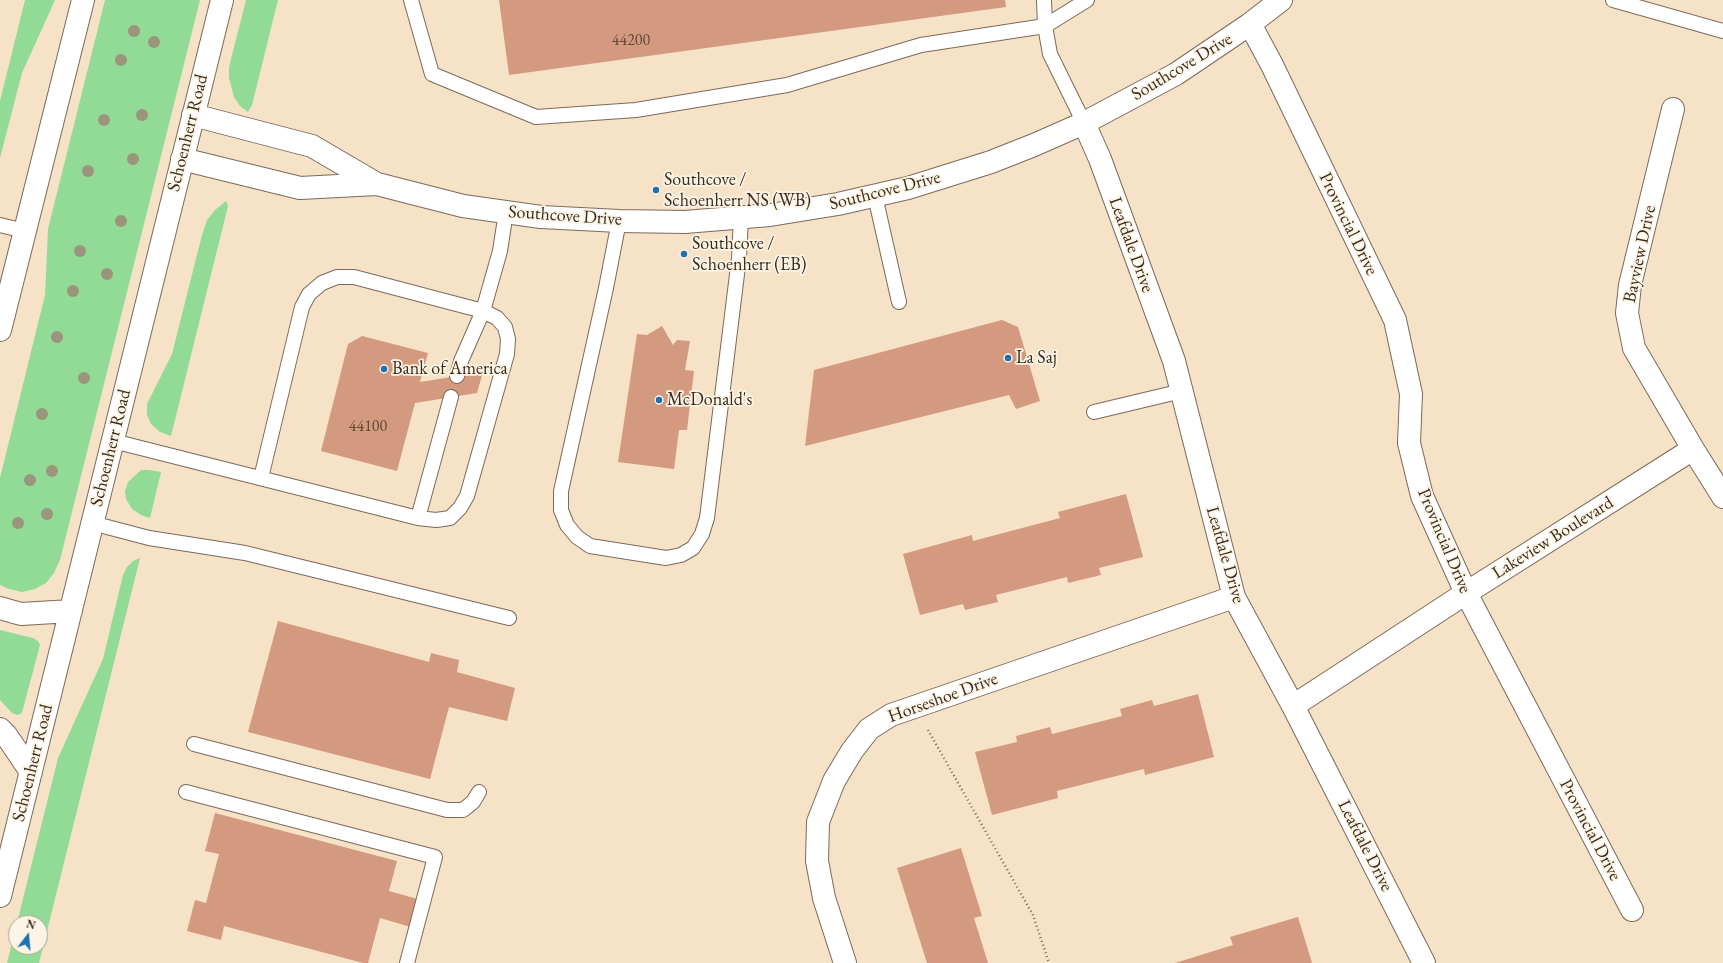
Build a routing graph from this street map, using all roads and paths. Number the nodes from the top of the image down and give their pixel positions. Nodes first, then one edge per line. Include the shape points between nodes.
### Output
1 (83, 0) edge
2 (222, 0) edge
3 (411, 0) edge
4 (1044, 0) edge
5 (1087, 0) edge
6 (1281, 0) edge
7 (1613, 0) edge
8 (1250, 24) junction
9 (1045, 26) junction
10 (1723, 31) edge
11 (1673, 109) dead end
12 (192, 116) junction
13 (1084, 123) junction
14 (182, 159) junction
15 (377, 184) junction
16 (875, 196) junction
17 (506, 212) junction
18 (741, 217) junction
19 (620, 221) junction
20 (0, 224) edge
21 (25, 231) junction
22 (899, 302) dead end
23 (483, 311) junction
24 (0, 330) edge
25 (457, 376) dead end
26 (1182, 391) junction
27 (451, 397) dead end
28 (1094, 412) dead end
29 (113, 440) junction
30 (1693, 449) junction
31 (261, 478) junction
32 (1723, 497) edge
33 (418, 518) junction
34 (92, 523) junction
35 (1466, 593) junction
36 (1234, 597) junction
37 (0, 608) edge
38 (71, 611) junction
39 (509, 618) dead end
40 (915, 706) junction
41 (1293, 706) junction
42 (0, 729) edge
43 (194, 744) dead end
44 (31, 772) junction
45 (186, 792) dead end
46 (479, 792) dead end
47 (0, 896) edge
48 (1632, 910) dead end
49 (841, 961) edge
50 (407, 963) edge
51 (1049, 963) edge
52 (1424, 963) edge

1 - 21 street
2 - 12 street, Schoenherr Road
3 - 9 lane via 432,74 536,117 636,110 788,85 921,45
4 - 9 lane
5 - 9 lane
6 - 8 street, Southcove Drive
7 - 10 lane
8 - 13 street, Southcove Drive via 1176,74
8 - 35 street, Provincial Drive via 1395,320 1411,394 1409,443 1422,496
9 - 13 lane via 1050,54
11 - 30 street, Bayview Drive via 1630,285 1627,313 1634,348
12 - 14 street, Schoenherr Road
12 - 15 street, Southcove Drive via 312,146
13 - 16 street, Southcove Drive via 991,162
13 - 26 street, Leafdale Drive via 1100,159 1174,361
14 - 15 street, Southcove Drive via 300,188
14 - 29 street, Schoenherr Road
15 - 17 street, Southcove Drive via 463,206
16 - 18 street, Southcove Drive via 802,210
16 - 22 lane
17 - 19 street, Southcove Drive via 562,219
17 - 23 lane via 500,251
18 - 19 street, Southcove Drive via 685,222
18 - 19 lane via 707,518 702,534 693,548 681,555 666,558 590,546 577,537 567,525 561,510 561,491
20 - 21 lane
21 - 24 street
23 - 25 lane
23 - 31 lane via 354,277 337,277 322,283 310,294 302,308
23 - 33 lane via 497,318 505,327 508,339 507,354 467,496 450,518
26 - 28 lane
26 - 36 street, Leafdale Drive
27 - 33 lane
29 - 31 lane
29 - 34 street, Schoenherr Road
30 - 32 street, Bayview Drive
30 - 35 street, Lakeview Boulevard
31 - 33 lane
34 - 38 street, Schoenherr Road
34 - 39 lane via 149,538 245,553
35 - 41 street, Lakeview Boulevard
35 - 48 street, Provincial Drive
36 - 40 street, Horseshoe Drive
36 - 41 street, Leafdale Drive
37 - 38 street via 21,614
38 - 44 street, Schoenherr Road
40 - 49 street, Horseshoe Drive via 891,715 869,729 834,781 818,822 817,861
40 - 51 path via 1033,915
41 - 52 street, Leafdale Drive
42 - 44 street
43 - 46 lane via 447,810 463,810 473,802
44 - 47 street, Schoenherr Road
45 - 50 lane via 435,857

